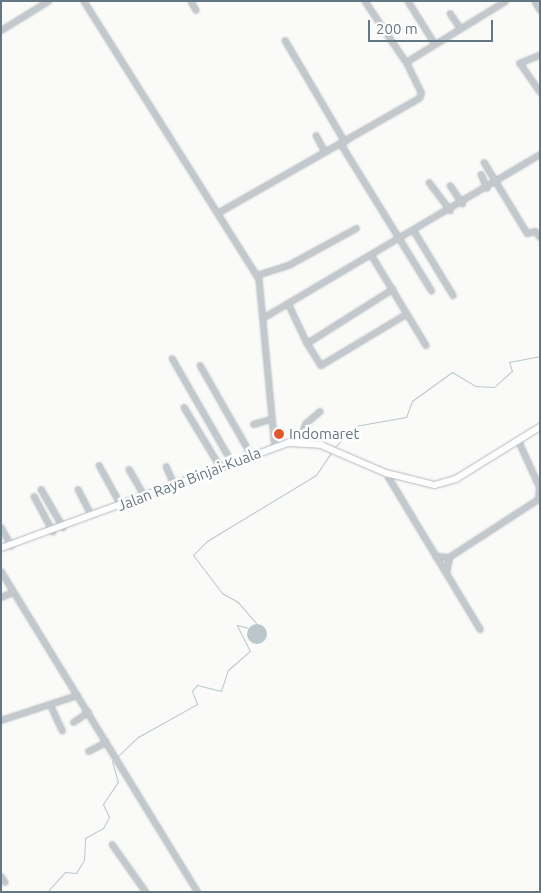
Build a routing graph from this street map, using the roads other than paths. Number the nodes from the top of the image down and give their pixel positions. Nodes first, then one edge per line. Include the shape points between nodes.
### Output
1 (48, 1) edge
2 (84, 1) edge
3 (191, 1) edge
4 (364, 1) edge
5 (408, 1) edge
6 (505, 1) edge
7 (535, 1) edge
8 (196, 10) dead end
9 (540, 10) edge
10 (450, 13) dead end
11 (460, 28) junction
12 (1, 30) edge
13 (285, 40) dead end
14 (435, 44) junction
15 (540, 55) edge
16 (406, 62) junction
17 (540, 92) edge
18 (316, 135) dead end
19 (343, 143) junction
20 (325, 152) junction
21 (539, 155) edge
22 (484, 162) dead end
23 (481, 174) dead end
24 (429, 182) dead end
25 (495, 183) junction
26 (450, 185) dead end
27 (486, 188) junction
28 (462, 203) junction
29 (450, 210) junction
30 (219, 212) junction
31 (356, 228) dead end
32 (414, 232) junction
33 (540, 237) edge
34 (399, 241) junction
35 (372, 256) junction
36 (257, 275) junction
37 (392, 289) junction
38 (431, 290) dead end
39 (453, 295) dead end
40 (288, 303) junction
41 (406, 314) junction
42 (266, 316) junction
43 (307, 343) junction
44 (426, 345) dead end
45 (172, 358) dead end
46 (200, 366) dead end
47 (184, 407) dead end
48 (320, 411) dead end
49 (271, 419) junction
50 (253, 424) dead end
51 (540, 427) edge
52 (518, 441) junction
53 (297, 442) junction
54 (275, 447) junction
55 (252, 456) junction
56 (233, 464) junction
57 (100, 465) dead end
58 (166, 466) dead end
59 (220, 468) junction
60 (129, 469) dead end
61 (386, 473) junction
62 (175, 486) junction
63 (41, 489) dead end
64 (78, 489) dead end
65 (34, 496) dead end
66 (145, 497) junction
67 (121, 505) junction
68 (91, 515) junction
69 (1, 527) edge
70 (62, 527) junction
71 (53, 531) junction
72 (11, 545) junction
73 (1, 548) edge
74 (435, 556) junction
75 (449, 557) junction
76 (1, 571) edge
77 (446, 573) junction
78 (12, 592) junction
79 (1, 597) edge
80 (480, 629) dead end
81 (77, 695) junction
82 (50, 704) junction
83 (88, 712) junction
84 (1, 720) edge
85 (73, 722) dead end
86 (62, 730) dead end
87 (106, 742) junction
88 (88, 751) dead end
89 (112, 844) dead end
90 (1, 876) edge
91 (5, 882) dead end
92 (146, 892) edge
93 (198, 892) edge

1 - 12 street
2 - 30 street
3 - 8 street
4 - 16 street
5 - 14 street
6 - 11 street
7 - 9 street
10 - 11 street
11 - 14 street
13 - 19 street
14 - 16 street
15 - 17 street via 520,63
16 - 19 street via 420,96
18 - 20 street
19 - 20 street
19 - 34 street
20 - 30 street
21 - 25 street
22 - 25 street
23 - 27 street
24 - 29 street
25 - 27 street
25 - 33 street via 527,232 535,231
26 - 28 street
27 - 28 street
28 - 29 street
29 - 32 street
30 - 36 street
31 - 36 street via 290,264
32 - 34 street
32 - 39 street
34 - 35 street
34 - 38 street
35 - 37 street
35 - 40 street
36 - 42 street
37 - 41 street
37 - 43 street
40 - 42 street
40 - 43 street
41 - 43 street via 321,365
41 - 44 street
42 - 49 street
45 - 56 street
46 - 55 street
47 - 59 street
48 - 53 street via 306,423
49 - 50 street
49 - 54 street
51 - 52 main road, Jalan Raya Binjai-Kuala
52 - 61 main road, Jalan Raya Binjai-Kuala via 447,483 419,484
52 - 75 street via 539,487 538,499
53 - 54 main road, Jalan Raya Binjai-Kuala
53 - 61 main road, Jalan Raya Binjai-Kuala via 321,445
54 - 55 main road, Jalan Raya Binjai-Kuala
55 - 56 main road, Jalan Raya Binjai-Kuala
56 - 59 main road, Jalan Raya Binjai-Kuala
57 - 67 street
58 - 62 street
59 - 62 main road, Jalan Raya Binjai-Kuala
60 - 66 street
61 - 74 street
62 - 66 main road, Jalan Raya Binjai-Kuala
63 - 70 street
64 - 68 street
65 - 71 street
66 - 67 main road, Jalan Raya Binjai-Kuala
67 - 68 main road, Jalan Raya Binjai-Kuala
68 - 70 main road, Jalan Raya Binjai-Kuala
69 - 72 street
70 - 71 main road, Jalan Raya Binjai-Kuala
71 - 72 main road, Jalan Raya Binjai-Kuala
72 - 73 main road, Jalan Raya Binjai-Kuala
74 - 75 street
74 - 77 street
75 - 77 street
76 - 78 street
77 - 80 street
78 - 79 street
78 - 81 street
81 - 82 street
81 - 83 street
82 - 84 street
82 - 86 street
83 - 85 street
83 - 87 street
87 - 88 street
87 - 93 street
89 - 92 street
90 - 91 street

